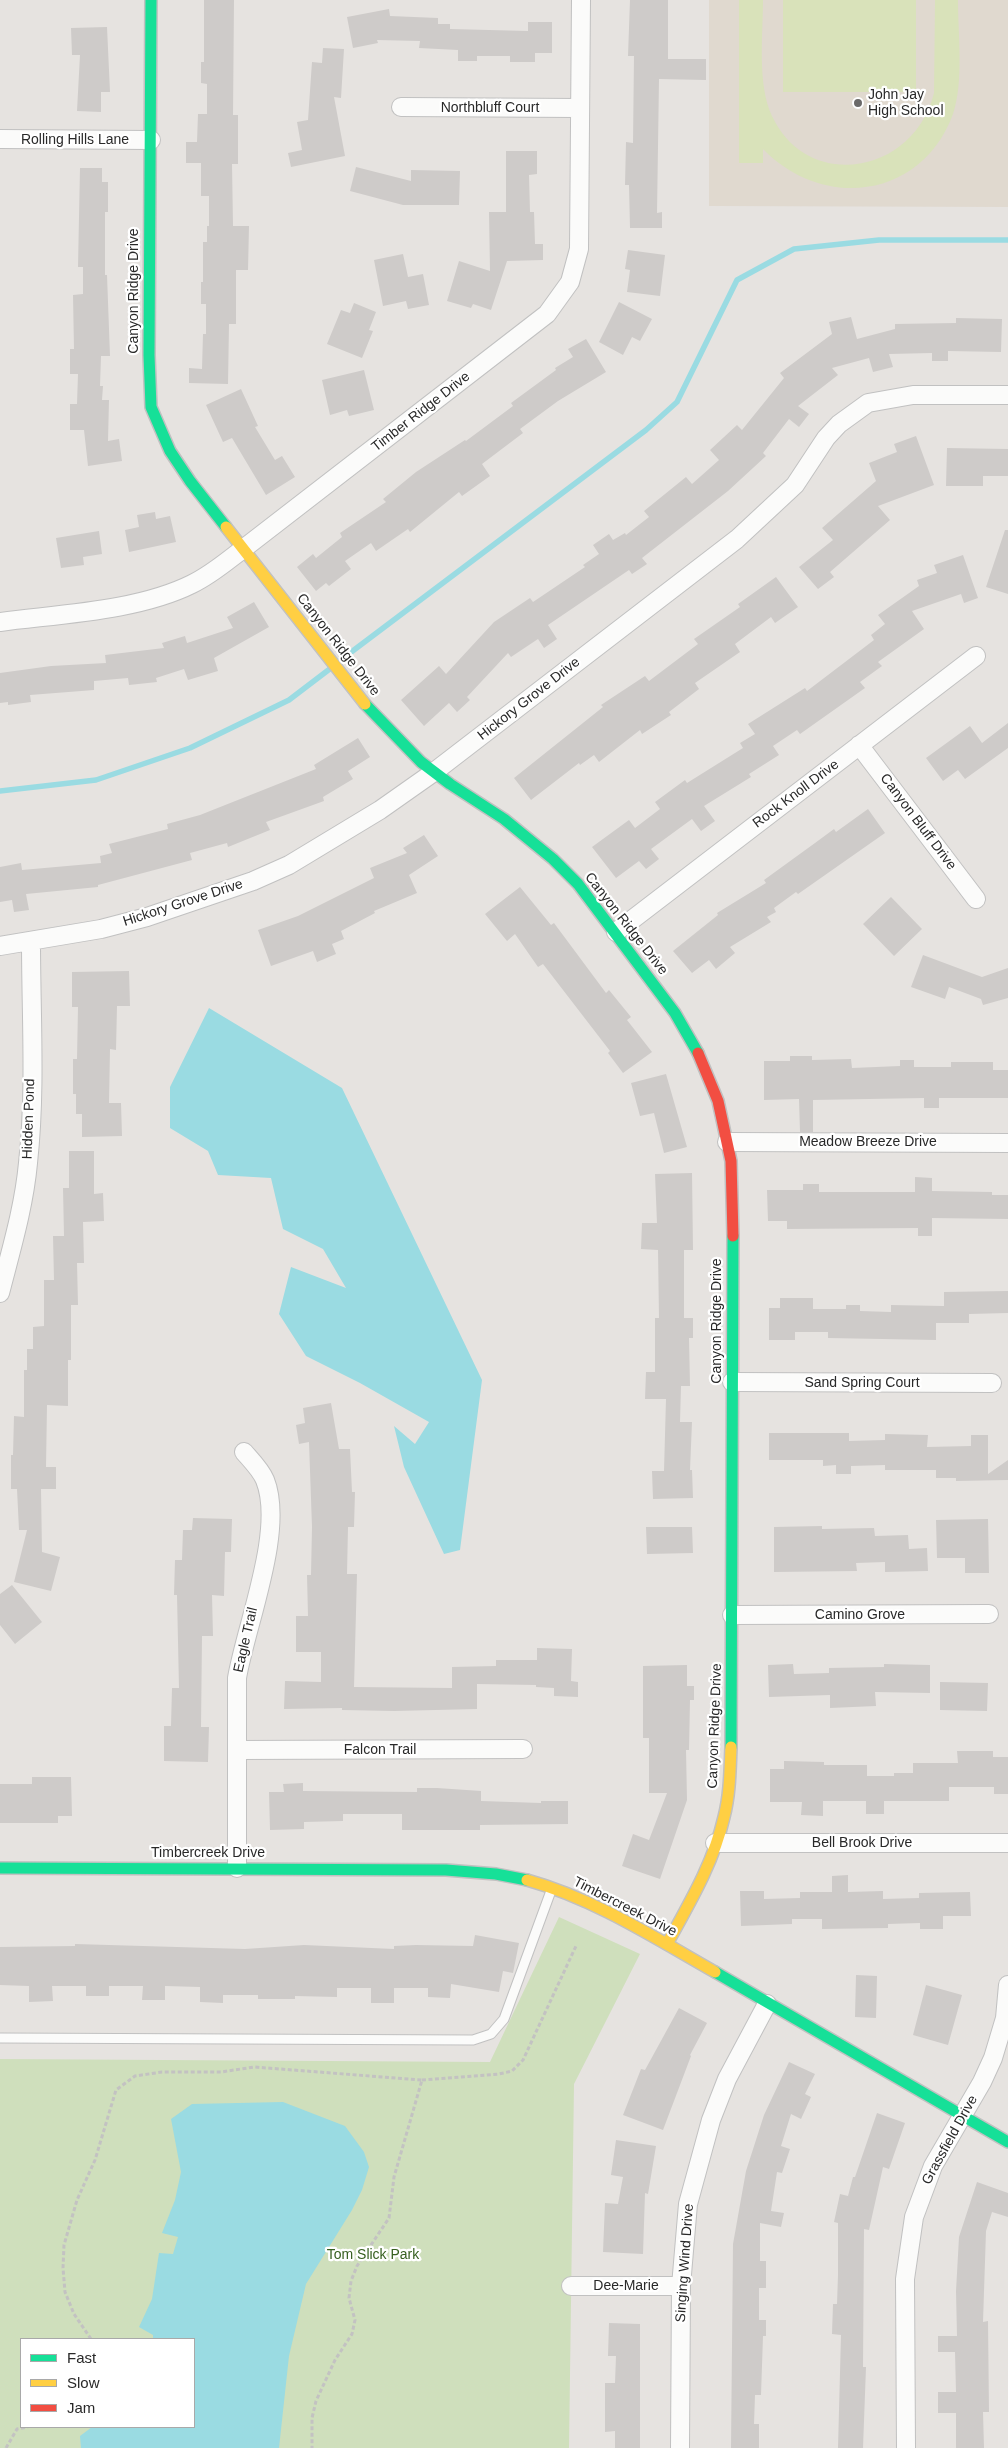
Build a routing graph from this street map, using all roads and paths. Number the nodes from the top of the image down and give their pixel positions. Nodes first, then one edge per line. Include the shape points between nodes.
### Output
1 (151, 0) edge
2 (581, 0) edge
3 (400, 108) dead end
4 (579, 108) junction
5 (0, 139) edge
6 (151, 140) junction
7 (1008, 395) edge
8 (243, 549) junction
9 (0, 622) edge
10 (976, 656) dead end
11 (859, 745) junction
12 (434, 772) junction
13 (976, 899) dead end
14 (616, 932) junction
15 (31, 942) junction
16 (0, 946) edge
17 (727, 1142) junction
18 (1008, 1143) edge
19 (0, 1293) edge
20 (732, 1382) junction
21 (992, 1383) dead end
22 (244, 1452) dead end
23 (989, 1614) dead end
24 (732, 1615) junction
25 (523, 1749) dead end
26 (237, 1750) junction
27 (715, 1843) junction
28 (1008, 1843) edge
29 (0, 1868) edge
30 (236, 1868) junction
31 (552, 1888) junction
32 (667, 1944) junction
33 (576, 1946) dead end
34 (1008, 1985) edge
35 (767, 2004) junction
36 (0, 2038) edge
37 (422, 2080) junction
38 (962, 2116) junction
39 (1008, 2142) edge
40 (571, 2286) dead end
41 (681, 2286) junction
42 (90, 2338) edge
43 (22, 2428) edge
44 (6, 2448) edge
45 (312, 2448) edge
46 (680, 2448) edge
47 (906, 2448) edge

1 - 6 street, Canyon Ridge Drive
2 - 4 street, Timber Ridge Drive
3 - 4 street, Northbluff Court
4 - 8 street, Timber Ridge Drive via 579,249 570,282 556,304 537,323
5 - 6 street, Rolling Hills Lane
6 - 8 street, Canyon Ridge Drive via 148,355 152,407 170,451
7 - 12 street, Hickory Grove Drive via 913,395 868,403 839,424 795,485 737,539
8 - 9 street, Timber Ridge Drive via 200,579 158,598
8 - 12 street, Canyon Ridge Drive via 373,714
10 - 11 street, Rock Knoll Drive
11 - 13 street, Canyon Bluff Drive
11 - 14 street, Rock Knoll Drive
12 - 14 street, Canyon Ridge Drive via 504,819 553,859 578,884
12 - 15 street, Hickory Grove Drive via 380,810 289,865 148,917
14 - 17 street, Canyon Ridge Drive via 698,1052 718,1100
15 - 16 street, Hickory Grove Drive
15 - 19 street, Hidden Pond via 28,1164
17 - 18 street, Meadow Breeze Drive
17 - 20 street, Canyon Ridge Drive via 733,1193
20 - 21 street, Sand Spring Court
20 - 24 street, Canyon Ridge Drive
22 - 26 street, Eagle Trail via 265,1478 270,1497 270,1526 262,1579 237,1678
23 - 24 street, Camino Grove
24 - 27 street, Canyon Ridge Drive via 730,1768 723,1825
25 - 26 street, Falcon Trail
26 - 30 street, Eagle Trail
27 - 28 street, Bell Brook Drive
27 - 32 street, Canyon Ridge Drive via 702,1880
29 - 30 street, Timbercreek Drive
30 - 31 street, Timbercreek Drive via 446,1870 504,1875
31 - 32 street, Timbercreek Drive
31 - 36 lane via 504,2019 491,2034 474,2040
32 - 35 street, Timbercreek Drive
33 - 37 path via 523,2060 512,2071
34 - 38 street, Grassfield Drive via 1005,2018 993,2058
35 - 38 street, Timbercreek Drive
35 - 41 street, Singing Wind Drive via 727,2079 708,2128 688,2204
37 - 42 path via 254,2067 221,2072 162,2072 134,2076 116,2090 64,2245 65,2292 74,2314
37 - 45 path via 394,2176 390,2218 357,2266 351,2281 349,2298 355,2320 352,2334 335,2360 316,2401 312,2418
38 - 39 street, Timbercreek Drive
38 - 47 street, Grassfield Drive via 922,2192 907,2253
40 - 41 street, Dee-Marie
41 - 46 street, Singing Wind Drive
43 - 44 path via 17,2429

